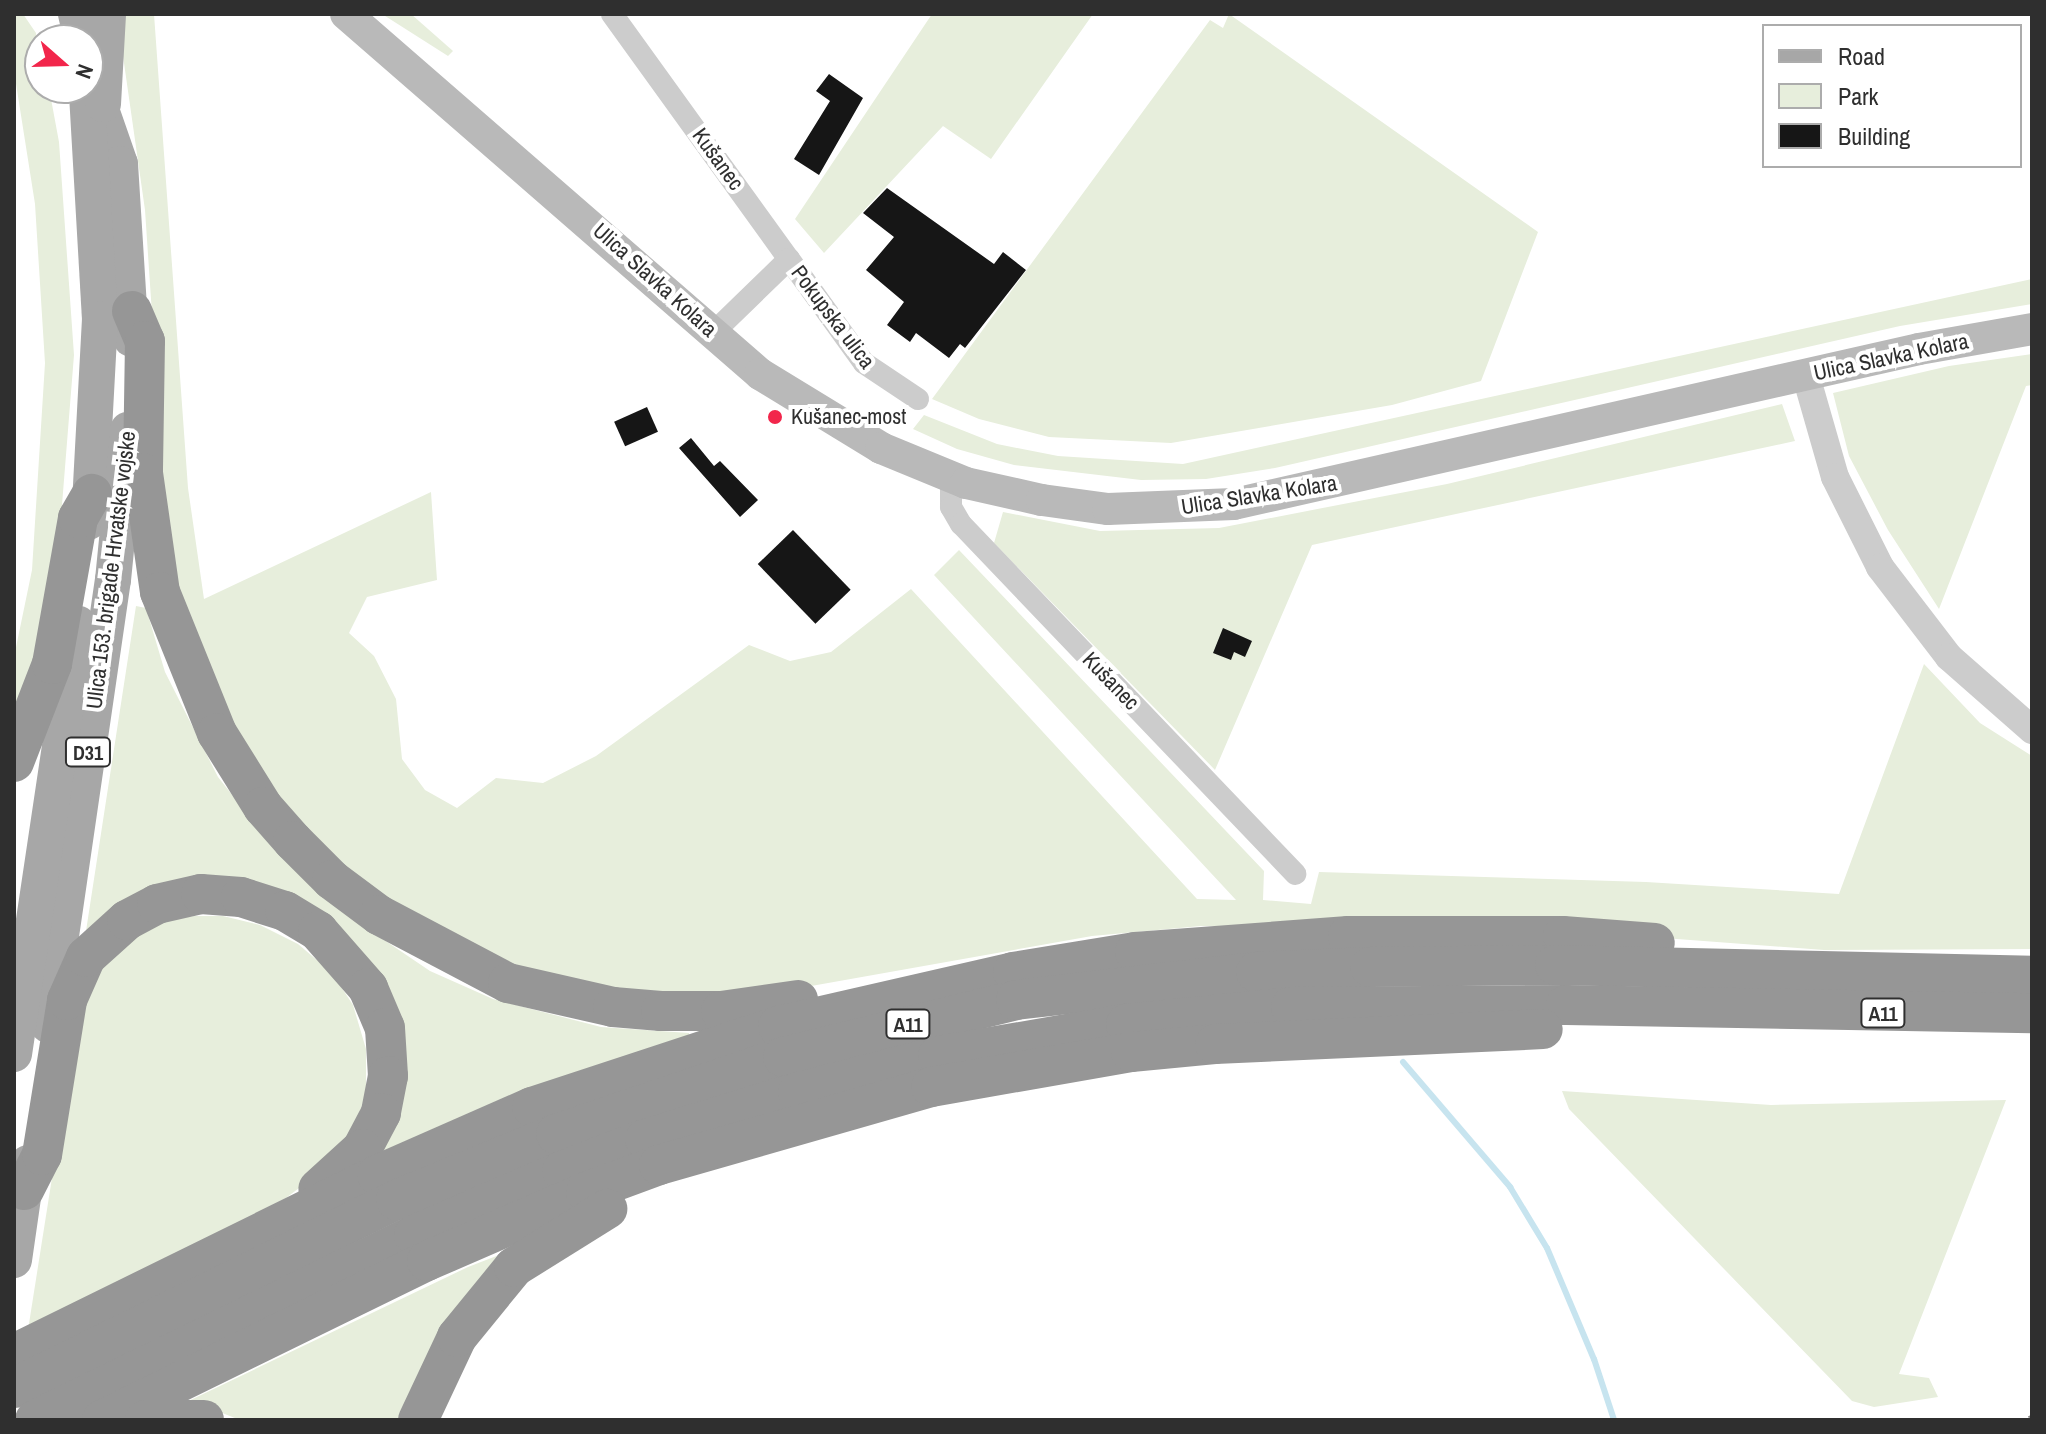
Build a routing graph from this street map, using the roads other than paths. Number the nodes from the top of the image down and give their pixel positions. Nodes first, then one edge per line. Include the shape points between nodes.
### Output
1 (108, 14) edge
2 (346, 14) edge
3 (612, 14) edge
4 (104, 40) edge
5 (95, 104) edge
6 (97, 104) edge
7 (789, 259) junction
8 (132, 311) junction
9 (2032, 329) edge
10 (714, 332) junction
11 (1806, 376) junction
12 (918, 399) dead end
13 (951, 477) junction
14 (92, 494) junction
15 (2032, 730) edge
16 (14, 762) edge
17 (1295, 874) dead end
18 (1013, 972) junction
19 (1871, 976) junction
20 (2032, 976) edge
21 (1735, 1009) junction
22 (2032, 1013) edge
23 (14, 1054) edge
24 (837, 1117) junction
25 (24, 1190) junction
26 (14, 1258) edge
27 (155, 1283) junction
28 (14, 1354) edge
29 (14, 1388) edge
30 (35, 1420) edge
31 (102, 1420) edge
32 (145, 1420) edge
33 (204, 1420) edge
34 (418, 1420) edge

1 - 4 main road
2 - 10 main road, Ulica Slavka Kolara
3 - 7 street, Kušanec
5 - 14 main road, Ulica 153. brigade Hrvatske vojske / D31 via 100,319
6 - 8 main road, Ulica 153. brigade Hrvatske vojske / D31 via 126,197
7 - 10 street
7 - 12 street, Pokupska ulica via 864,363
8 - 18 highway via 145,341 143,473 149,518 160,592 180,651 217,733 263,807 344,889 415,937 508,983 613,1007 721,1011 871,990 990,965
8 - 25 main road, Ulica 153. brigade Hrvatske vojske / D31 via 130,406 113,580
9 - 11 main road, Ulica Slavka Kolara
10 - 13 main road, Ulica Slavka Kolara via 760,374 841,427
11 - 13 main road, Ulica Slavka Kolara via 1234,504 1108,509 1042,500
11 - 15 street via 1835,477 1880,567 1949,657
13 - 17 street, Kušanec via 951,507 961,524
14 - 16 highway via 78,518 52,664
14 - 23 main road, Ulica 153. brigade Hrvatske vojske / D31 via 84,583
18 - 19 highway via 1135,952 1348,936 1563,936 1813,957
18 - 27 highway via 778,1026 532,1107
19 - 20 highway, A11
19 - 29 highway, A11 via 1555,965 1256,972 1016,1000 929,1019 769,1062 556,1134 396,1200
21 - 22 highway, A11
21 - 24 highway via 1704,1025 1295,1038 1131,1052 931,1087
21 - 30 highway, A11 via 1291,1007 1126,1024 938,1056 798,1092 562,1171 400,1241
24 - 31 highway via 659,1165 586,1192 427,1261
24 - 34 highway via 780,1146 639,1192 566,1230 514,1267 457,1337
25 - 26 main road, Ulica 153. brigade Hrvatske vojske / D31
25 - 27 highway via 42,1155 67,1000 86,957 127,920 157,904 201,894 241,897 285,911 318,931 368,988 385,1028 388,1076 381,1113 362,1149 325,1185 171,1264
27 - 28 highway
32 - 33 highway

